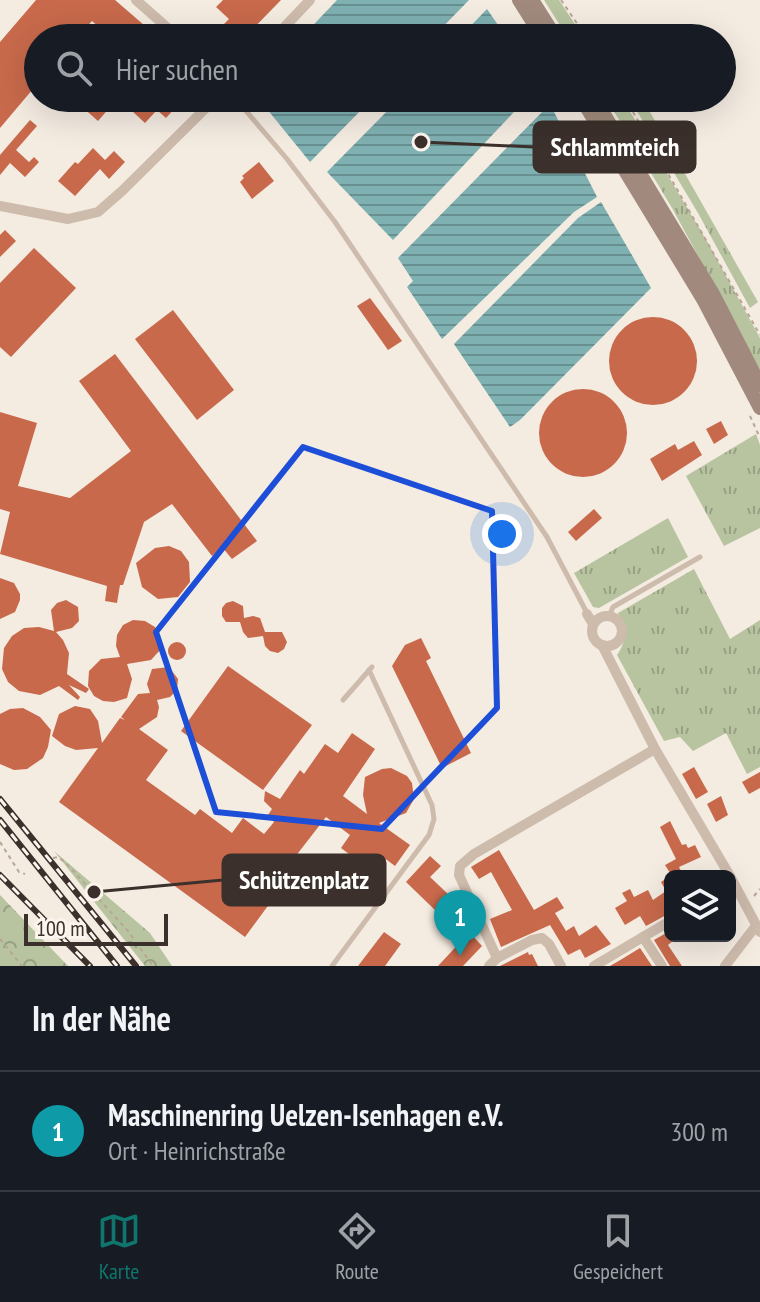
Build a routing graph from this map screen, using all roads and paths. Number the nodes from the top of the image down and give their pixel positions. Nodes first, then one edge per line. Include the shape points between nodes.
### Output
1 (136, 0) edge
2 (310, 0) edge
3 (519, 0) edge
4 (532, 0) edge
5 (561, 0) edge
6 (163, 24) edge
7 (287, 24) edge
8 (534, 24) edge
9 (547, 24) edge
10 (577, 24) edge
11 (202, 112) edge
12 (247, 112) edge
13 (589, 112) edge
14 (602, 112) edge
15 (633, 112) edge
16 (0, 206) edge
17 (760, 335) edge
18 (760, 385) edge
19 (760, 408) edge
20 (700, 557) dead end
21 (587, 614) joint
22 (609, 616) junction
23 (593, 624) junction
24 (602, 645) junction
25 (343, 700) dead end
26 (655, 749) junction
27 (0, 842) edge
28 (53, 858) dead end
29 (725, 870) edge
30 (25, 874) dead end
31 (736, 887) edge
32 (736, 889) edge
33 (760, 889) edge
34 (753, 898) dead end
35 (760, 913) edge
36 (664, 925) edge
37 (758, 930) edge
38 (643, 937) junction
39 (0, 939) edge
40 (493, 962) edge
41 (22, 966) edge
42 (153, 966) edge
43 (332, 966) edge
44 (561, 966) edge
45 (594, 966) edge
46 (662, 966) edge
47 (725, 966) edge

1 - 6 street
2 - 7 street
3 - 8 main road
4 - 9 main road
5 - 10 path
11 - 16 street via 98,212 68,219
12 - 21 lane via 335,222 547,537
13 - 19 main road via 703,299
14 - 18 main road via 713,294
15 - 17 path
20 - 22 lane via 613,607
21 - 23 street
22 - 23 street
22 - 24 street via 619,623 621,633 614,644
23 - 24 street via 593,637
24 - 26 street
25 - 43 lane via 370,668 434,819 429,835
26 - 29 street
26 - 40 street via 460,866
27 - 30 path
28 - 42 path via 66,863 108,908
31 - 35 street
32 - 37 street
33 - 34 path
36 - 38 street
37 - 47 street
38 - 45 street
38 - 46 street
39 - 41 path
40 - 44 street via 542,938

